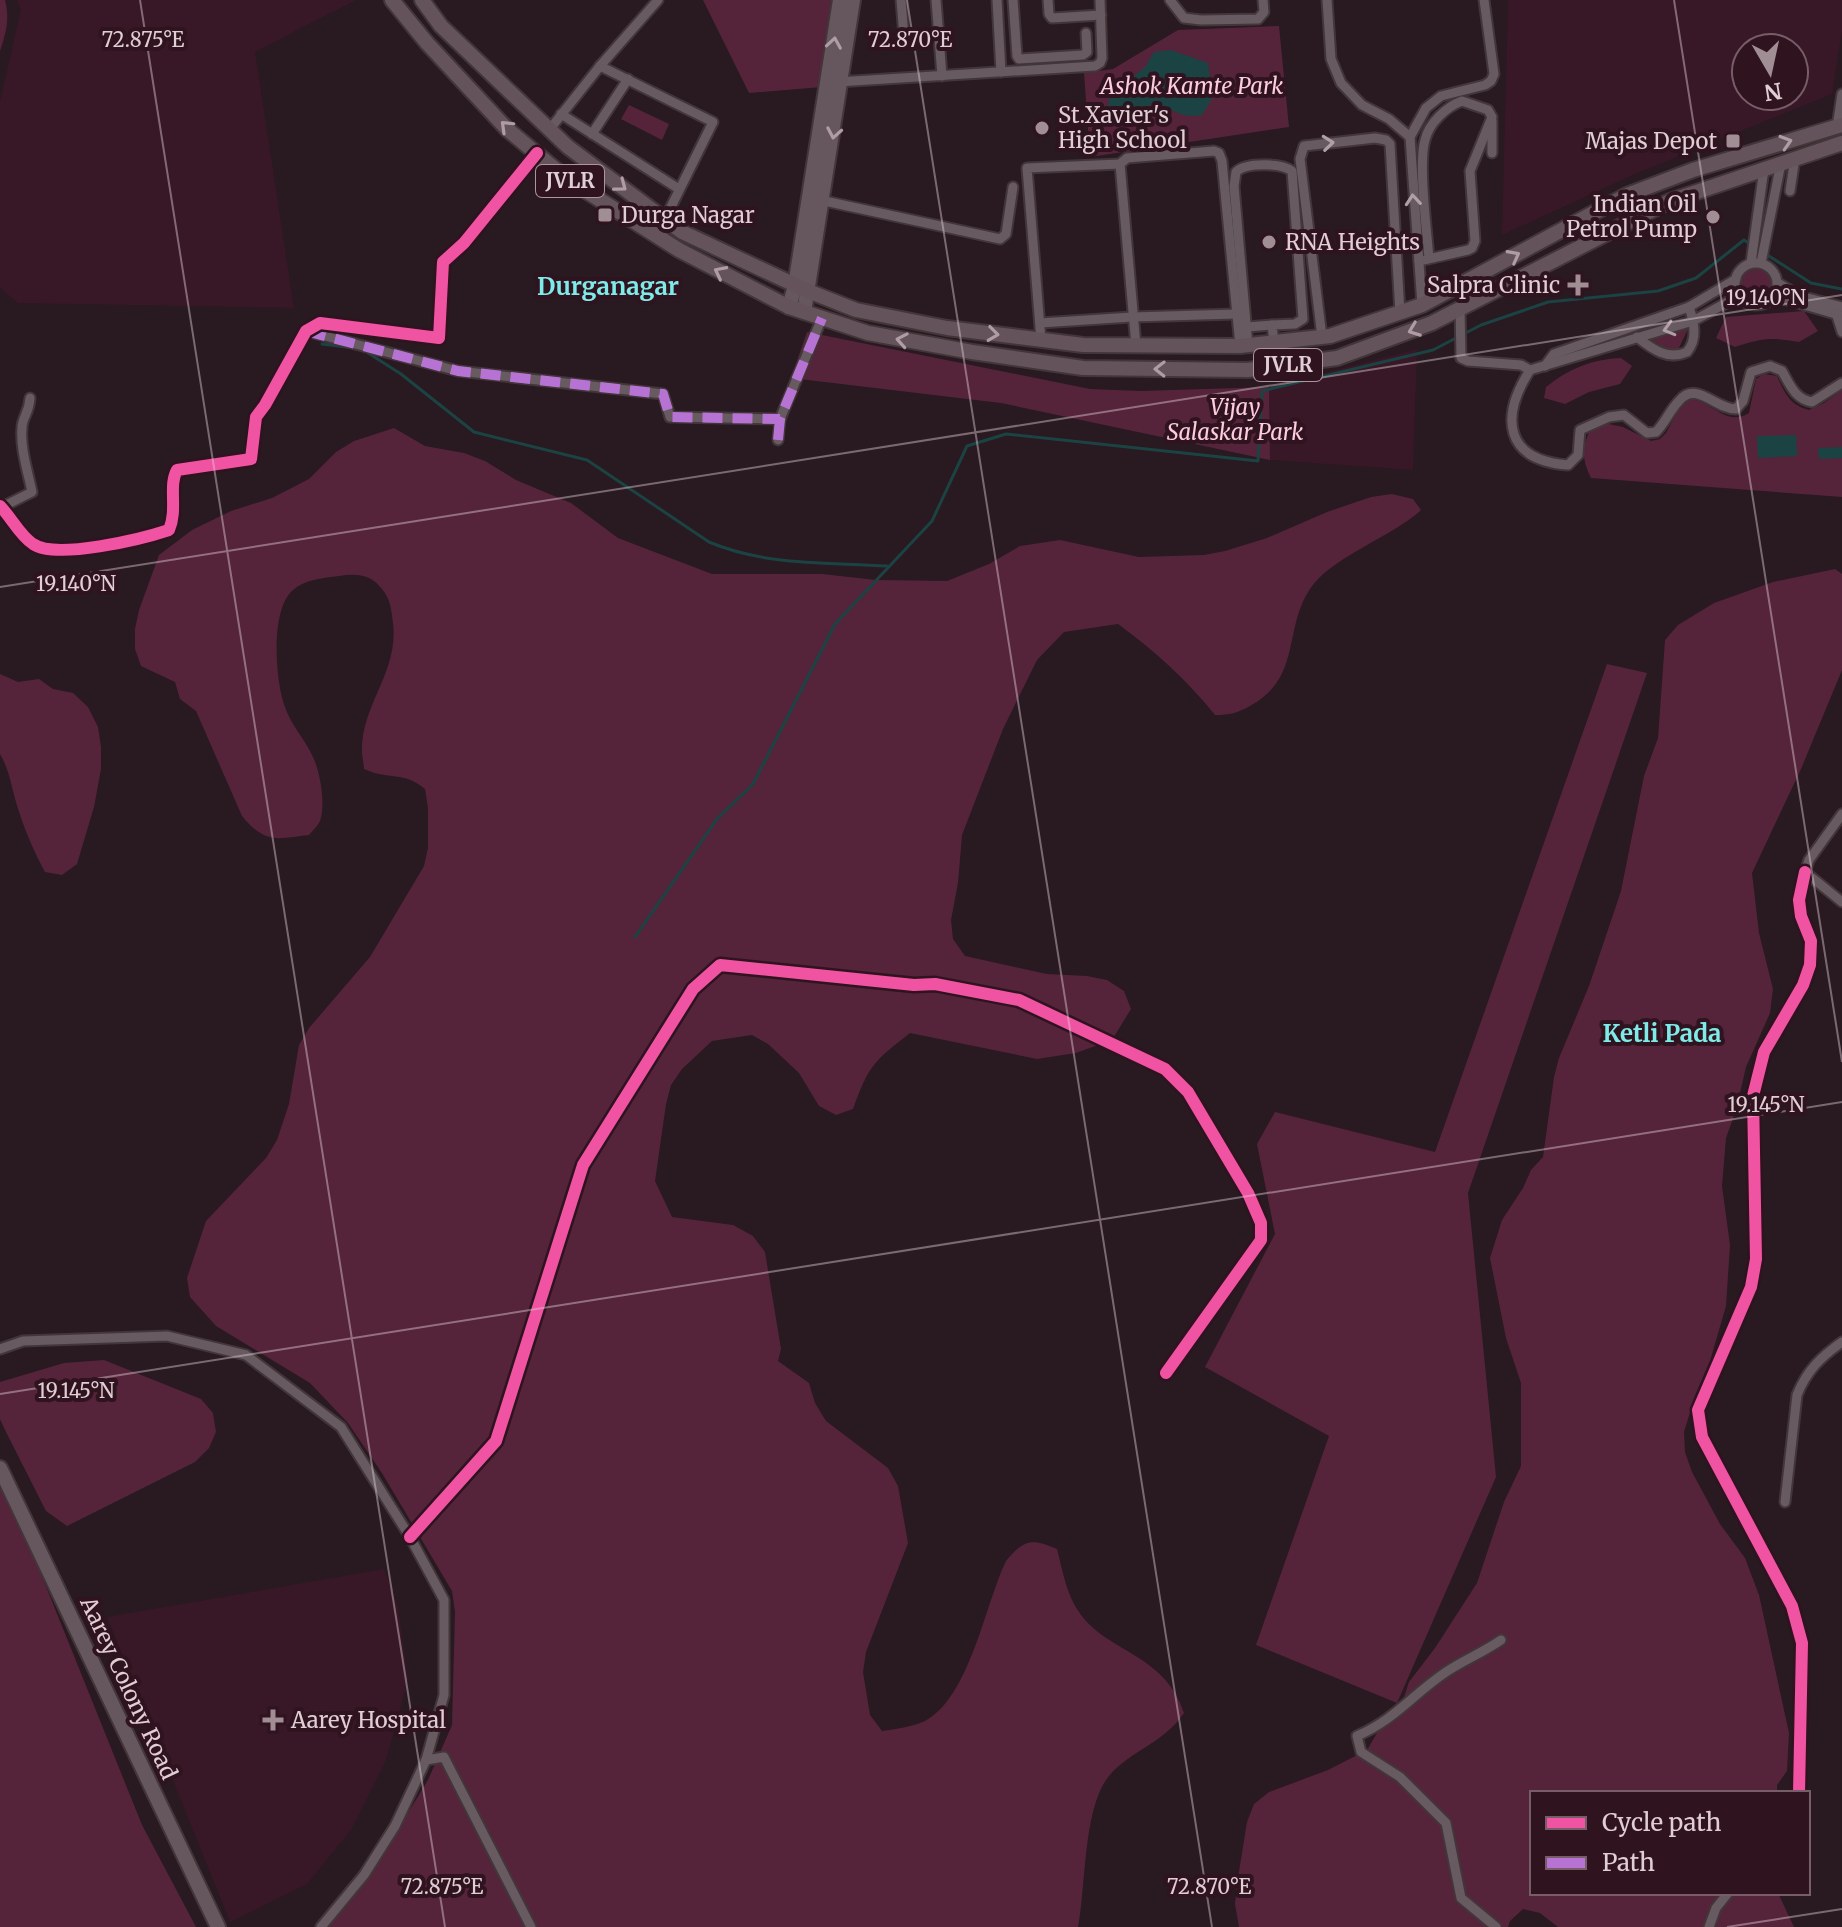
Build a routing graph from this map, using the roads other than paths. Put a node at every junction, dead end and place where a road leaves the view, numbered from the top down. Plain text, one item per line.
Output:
1 (392, 0) edge
2 (422, 0) edge
3 (658, 0) edge
4 (840, 0) edge
5 (853, 0) edge
6 (901, 0) edge
7 (936, 0) edge
8 (997, 0) edge
9 (1013, 0) edge
10 (1048, 0) edge
11 (1100, 0) edge
12 (1170, 0) edge
13 (1263, 0) edge
14 (1327, 0) edge
15 (1484, 0) edge
16 (1101, 15) junction
17 (1086, 33) dead end
18 (904, 37) dead end
19 (600, 66) junction
20 (1001, 72) junction
21 (942, 76) junction
22 (628, 79) junction
23 (835, 82) junction
24 (1842, 94) edge
25 (561, 114) junction
26 (1492, 117) junction
27 (1839, 126) edge
28 (550, 129) junction
29 (592, 134) junction
30 (1410, 137) junction
31 (1842, 143) edge
32 (537, 153) junction
33 (1492, 153) dead end
34 (1788, 160) junction
35 (1120, 164) junction
36 (1764, 169) junction
37 (1013, 187) dead end
38 (679, 189) junction
39 (1790, 191) dead end
40 (815, 199) junction
41 (665, 219) junction
42 (1756, 257) junction
43 (1424, 260) junction
44 (1736, 279) junction
45 (1778, 283) junction
46 (802, 288) junction
47 (1739, 296) junction
48 (1774, 296) junction
49 (1422, 305) junction
50 (789, 307) junction
51 (1689, 307) junction
52 (1460, 308) junction
53 (1839, 311) edge
54 (804, 312) junction
55 (1400, 313) junction
56 (1236, 314) junction
57 (1132, 317) junction
58 (822, 318) junction
59 (1693, 321) junction
60 (1040, 323) junction
61 (1272, 325) junction
62 (1632, 325) junction
63 (1247, 327) junction
64 (306, 331) junction
65 (1842, 332) edge
66 (1322, 337) junction
67 (1637, 338) junction
68 (1041, 340) junction
69 (1274, 343) junction
70 (1136, 346) junction
71 (1244, 346) junction
72 (1545, 366) junction
73 (1530, 370) junction
74 (1842, 383) edge
75 (30, 398) dead end
76 (1512, 409) junction
77 (780, 419) junction
78 (1519, 422) dead end
79 (778, 440) dead end
80 (1, 506) edge
81 (1842, 814) edge
82 (1838, 826) edge
83 (1805, 872) junction
84 (1842, 902) edge
85 (1842, 1342) edge
86 (0, 1349) edge
87 (1166, 1373) dead end
88 (0, 1468) edge
89 (1785, 1502) dead end
90 (410, 1537) junction
91 (1501, 1640) dead end
92 (426, 1760) junction
93 (1799, 1791) edge
94 (1726, 1895) edge
95 (218, 1927) edge
96 (321, 1927) edge
97 (531, 1927) edge
98 (1496, 1927) edge
99 (1709, 1927) edge

32 -> 1 main road, JVLR
2 - 28 main road, JVLR
3 - 19 street
23 -> 4 main road
5 - 23 main road
6 - 18 street
7 - 21 street
8 - 20 street
9 - 17 street
10 - 16 street
11 - 16 street
12 - 13 street
14 - 30 street
15 - 30 street
16 - 20 street
19 - 22 street
19 - 25 street
20 - 21 street
21 - 23 street
22 - 29 street
22 - 38 street
23 - 40 main road
24 - 27 street
25 - 28 street
25 - 29 street
26 - 33 street
26 - 43 street
26 - 43 street
49 -> 27 main road, JVLR
28 -> 41 main road, JVLR
29 - 38 street
43 -> 30 street
31 - 34 main road, JVLR
50 -> 32 main road, JVLR
32 - 64 street
34 - 36 main road, JVLR
34 - 39 street
34 - 42 street
35 - 56 street
35 - 57 street
35 - 60 street
36 - 42 street
36 - 52 main road, JVLR
37 - 40 street
38 - 41 street
40 - 46 main road
41 - 46 main road, JVLR
42 - 44 street
42 - 45 street
43 - 49 street
44 - 47 street
44 - 51 street
45 - 48 street
45 - 53 street
46 - 50 main road
46 - 54 main road
46 -> 68 main road, JVLR
47 - 48 street
47 - 59 street
48 - 53 street
49 - 55 main road, JVLR
50 - 54 main road, JVLR
51 - 59 street
51 - 62 street
52 -> 58 main road, JVLR
52 - 73 street
53 - 65 street
54 - 58 main road, JVLR
55 - 66 main road, JVLR
66 -> 55 street
56 - 57 street
56 - 71 street
57 - 60 street
57 - 70 street
58 - 77 street
59 -> 67 street
59 - 67 street
60 - 68 street
61 - 63 street
61 - 63 street
61 - 69 street
62 - 67 street
62 - 72 street
63 - 71 street
64 - 77 street
64 - 80 street
66 - 69 main road, JVLR
67 - 72 street
68 - 70 main road, JVLR
69 - 71 main road, JVLR
70 - 71 main road, JVLR
72 - 73 street
73 - 76 street
74 - 76 street
75 - 80 street
76 - 78 street
77 - 79 street
81 - 82 street
82 - 83 street
83 - 84 street
83 - 93 street
85 - 89 street
86 - 90 street
87 - 90 street
88 - 95 main road, Aarey Colony Road
90 - 92 street
91 - 98 street
92 - 96 street
92 - 97 street
94 - 99 street

